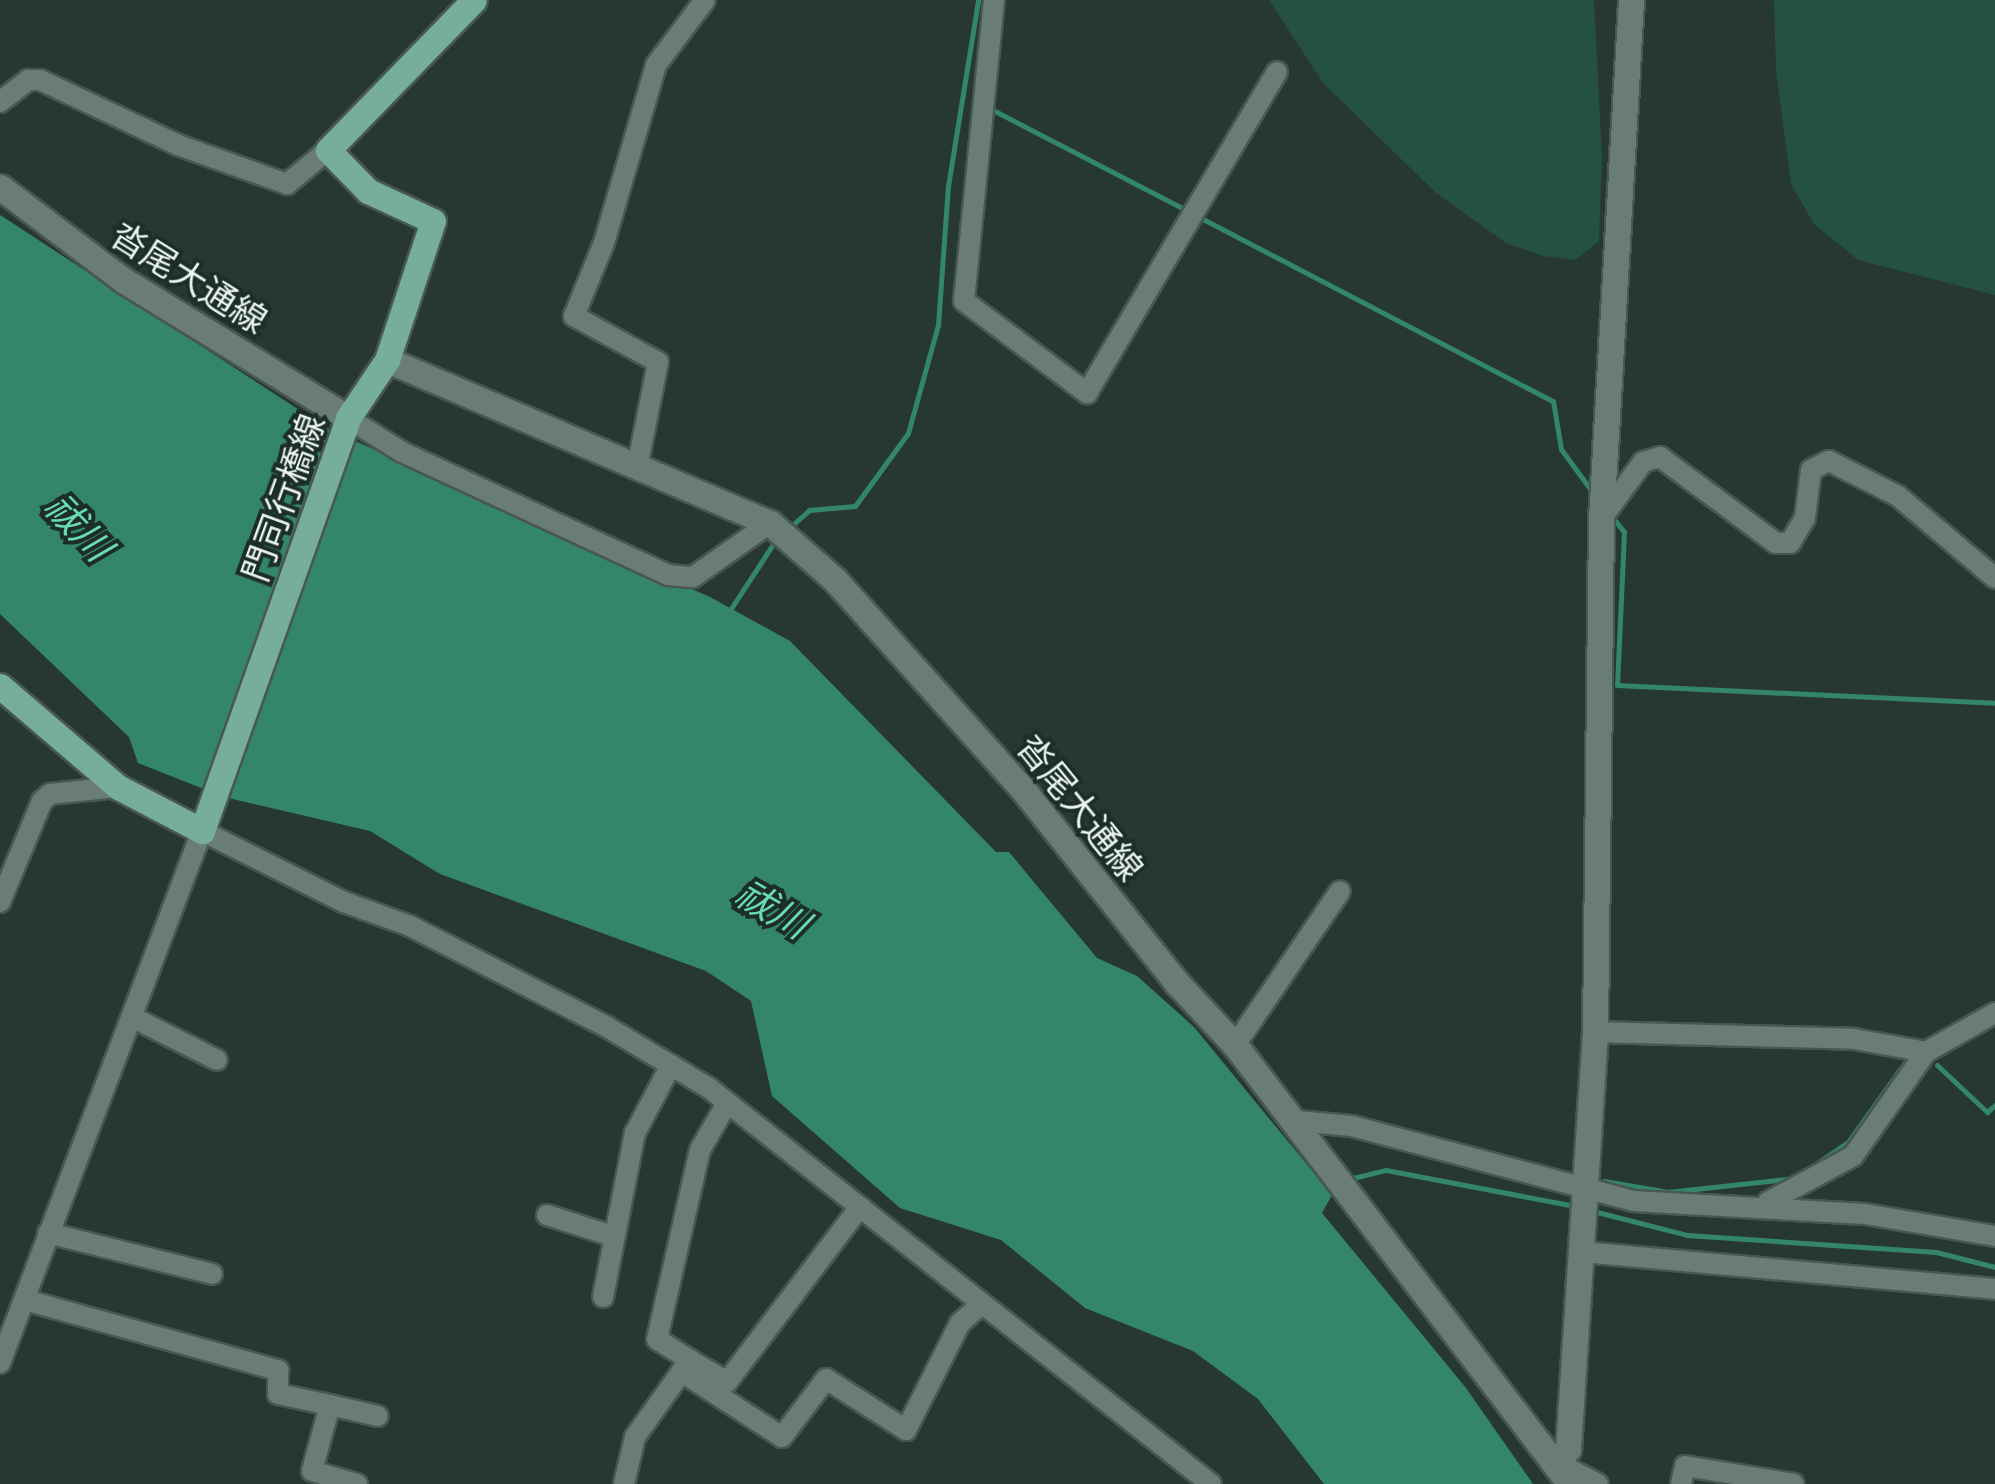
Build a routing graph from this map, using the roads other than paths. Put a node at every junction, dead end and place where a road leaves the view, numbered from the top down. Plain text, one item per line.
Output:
1 (474, 0) edge
2 (705, 0) edge
3 (994, 0) edge
4 (1631, 0) edge
5 (1278, 72) dead end
6 (0, 102) edge
7 (328, 150) junction
8 (0, 187) edge
9 (387, 360) junction
10 (346, 422) junction
11 (638, 464) junction
12 (1601, 519) junction
13 (770, 524) junction
14 (1995, 578) edge
15 (0, 686) edge
16 (118, 787) junction
17 (206, 822) junction
18 (1340, 890) dead end
19 (0, 902) edge
20 (1995, 1013) edge
21 (132, 1017) junction
22 (1596, 1032) junction
23 (1235, 1044) junction
24 (1926, 1052) junction
25 (217, 1060) dead end
26 (671, 1065) junction
27 (727, 1102) junction
28 (1297, 1121) junction
29 (1585, 1194) junction
30 (1761, 1205) junction
31 (860, 1206) junction
32 (547, 1215) dead end
33 (48, 1232) junction
34 (615, 1236) junction
35 (1995, 1236) edge
36 (1582, 1248) junction
37 (212, 1274) dead end
38 (1995, 1289) edge
39 (603, 1297) dead end
40 (25, 1300) junction
41 (982, 1304) junction
42 (0, 1363) edge
43 (686, 1366) junction
44 (330, 1405) junction
45 (378, 1416) dead end
46 (1563, 1473) edge
47 (357, 1484) edge
48 (624, 1484) edge
49 (1211, 1484) edge
50 (1598, 1484) edge
51 (1681, 1484) edge
52 (1794, 1484) edge

1 - 7 main road
2 - 11 street
3 - 5 street
4 - 12 main road
6 - 7 street
7 - 9 main road, 門司行橋線
8 - 10 main road, 沓尾大通線
9 - 10 main road, 門司行橋線
9 - 11 main road, 沓尾大通線
10 - 13 street
10 - 17 main road, 門司行橋線
11 - 13 main road, 沓尾大通線
12 - 14 street
12 - 22 main road
13 - 23 main road, 沓尾大通線
15 - 16 main road
16 - 17 main road
16 - 19 street
17 - 21 street
17 - 26 street
18 - 23 street
20 - 24 street
21 - 25 street
21 - 33 street
22 - 24 street
22 - 29 main road
23 - 28 main road, 沓尾大通線
24 - 30 street
26 - 27 street
26 - 34 street
27 - 31 street
27 - 43 street
28 - 29 street
28 - 46 main road, 沓尾大通線
29 - 30 street
29 - 36 main road
30 - 35 street
31 - 41 street
31 - 43 street
32 - 34 street
33 - 37 street
33 - 40 street
34 - 39 street
36 - 38 street
36 - 46 main road
40 - 42 street
40 - 44 street
41 - 43 street
41 - 49 street
43 - 48 street
44 - 45 street
44 - 47 street
46 - 50 street
51 - 52 street

